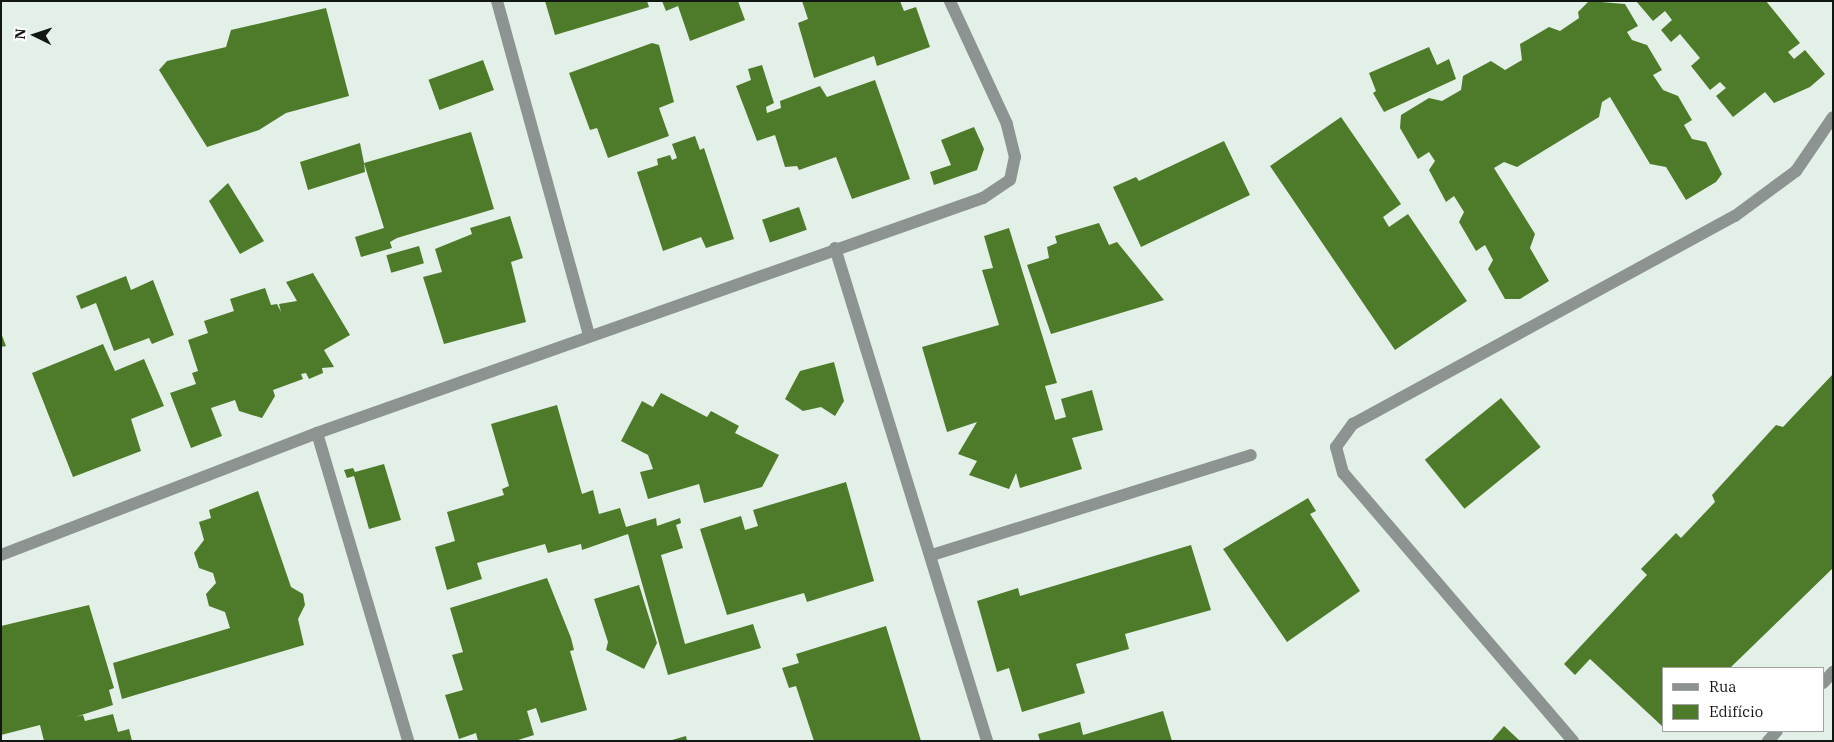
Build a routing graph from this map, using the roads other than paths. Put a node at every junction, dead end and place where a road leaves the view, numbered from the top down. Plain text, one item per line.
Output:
1 (497, 1) edge
2 (950, 1) edge
3 (1833, 117) edge
4 (834, 248) junction
5 (589, 336) junction
6 (316, 433) junction
7 (1251, 456) dead end
8 (1, 555) edge
9 (932, 555) junction
10 (1833, 672) edge
11 (1824, 682) edge
12 (408, 741) edge
13 (987, 741) edge
14 (1572, 741) edge

1 - 5 street
2 - 4 street
3 - 14 street
4 - 5 street
4 - 9 street
5 - 6 street
6 - 8 street
6 - 12 street
7 - 9 street
9 - 13 street
10 - 11 street

